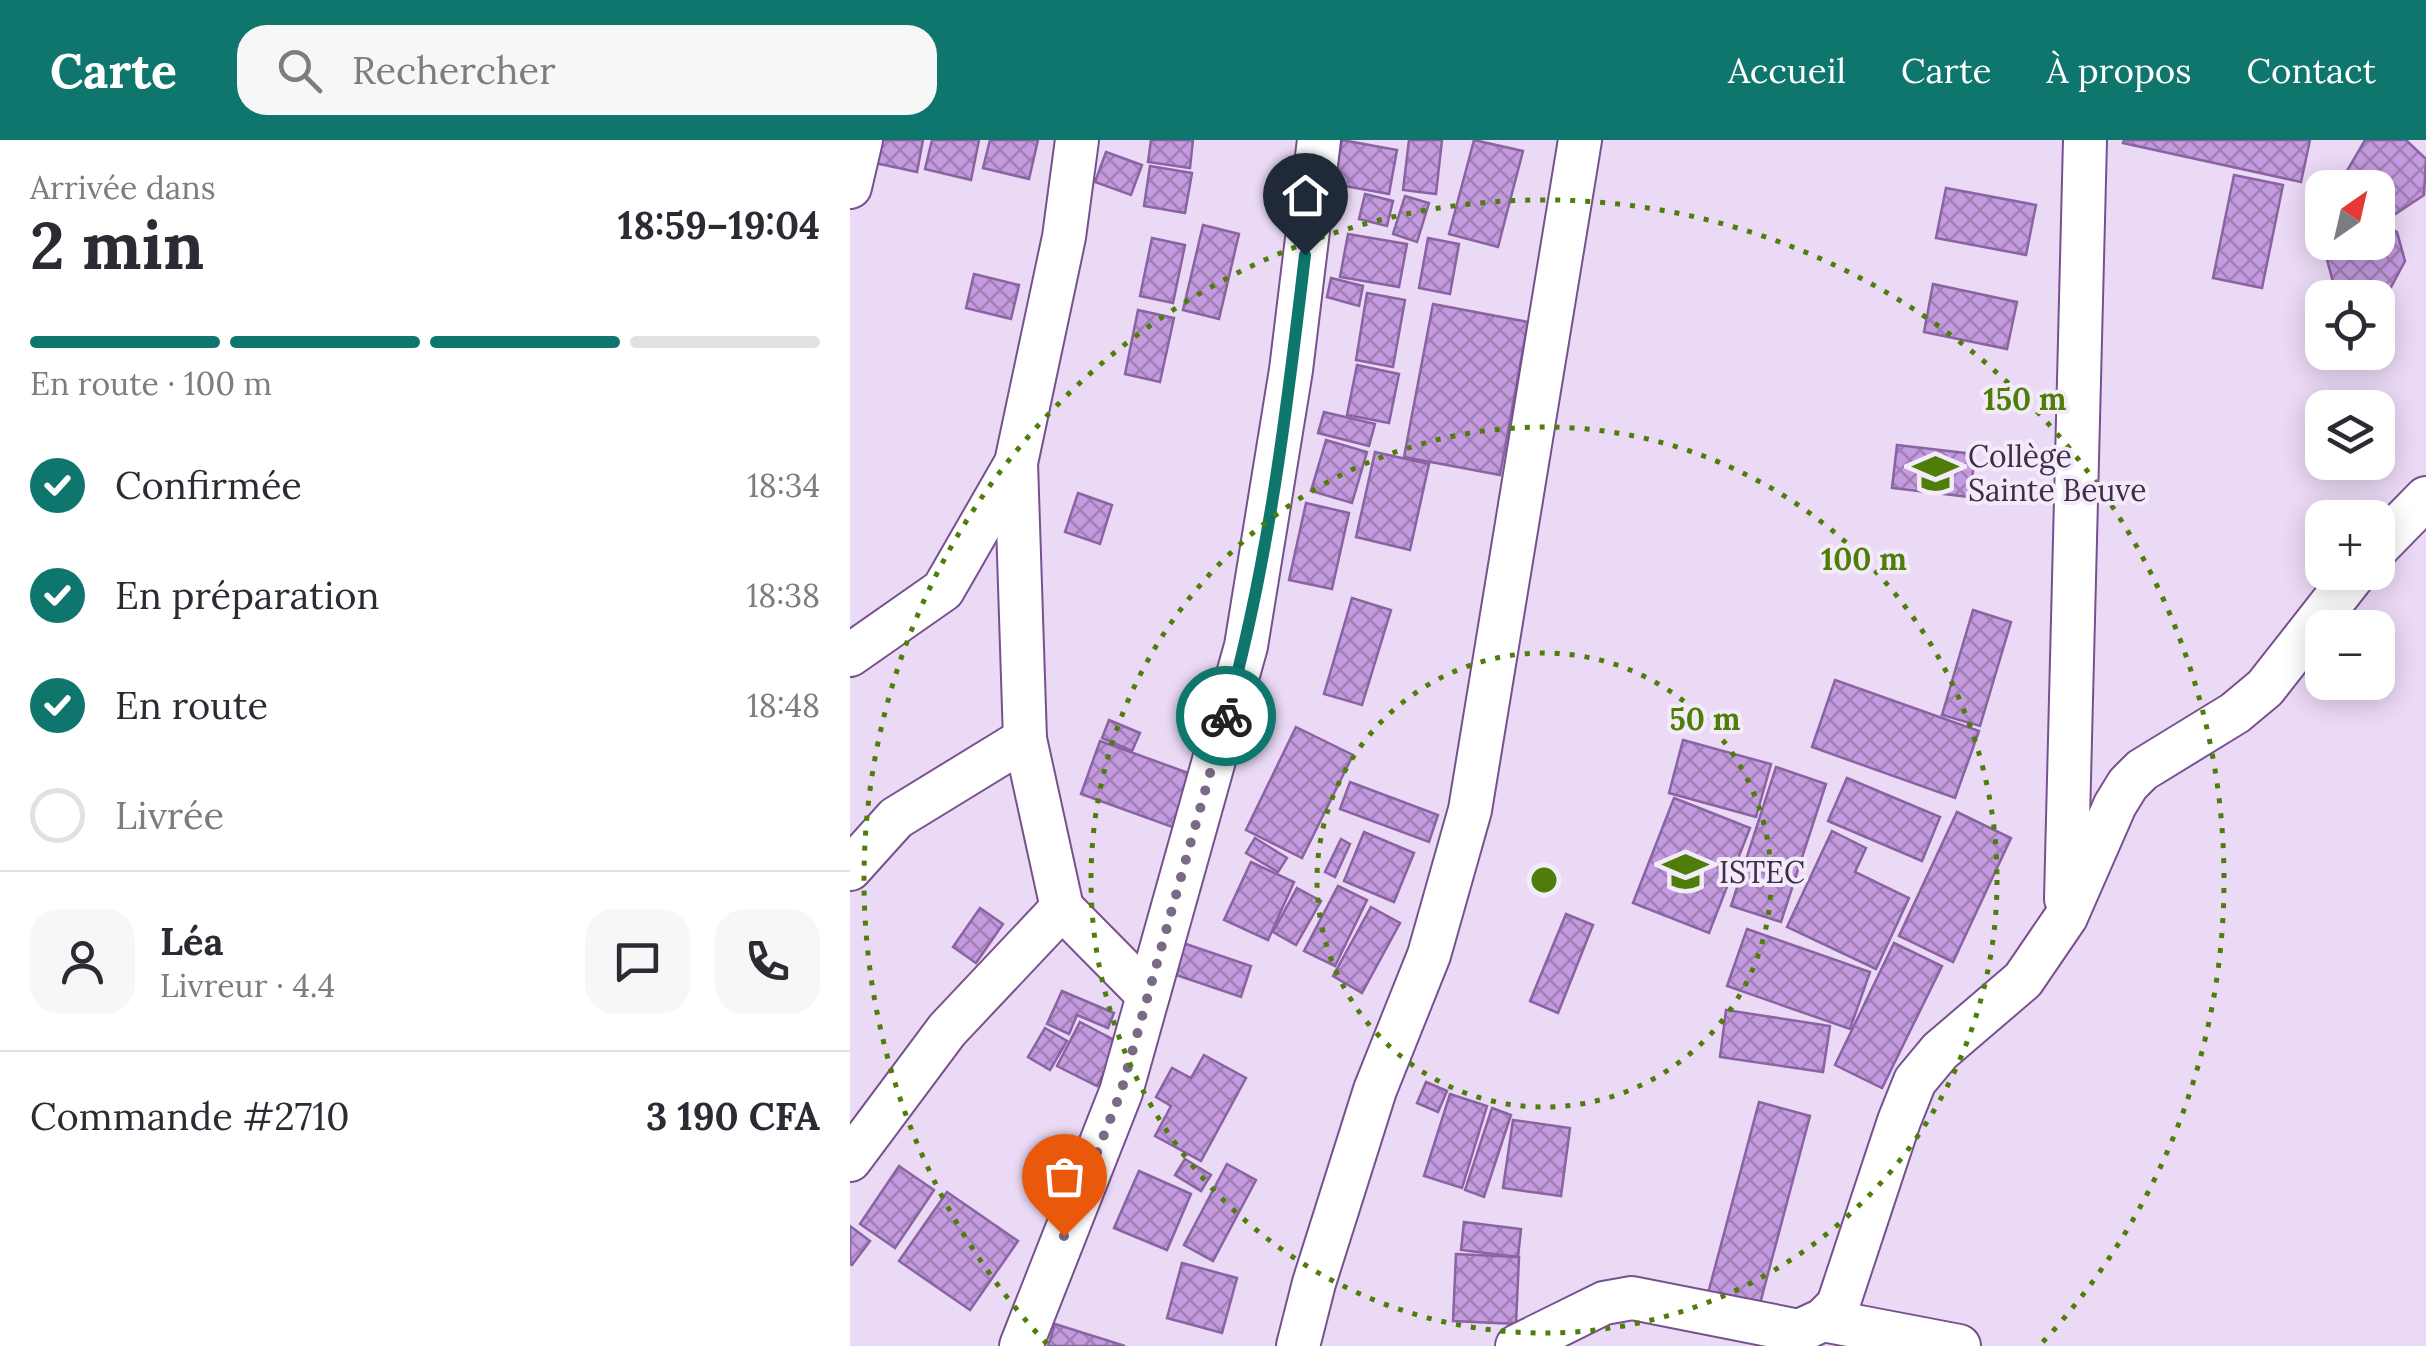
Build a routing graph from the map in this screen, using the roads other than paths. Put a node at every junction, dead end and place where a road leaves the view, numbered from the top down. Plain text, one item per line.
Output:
1 (862, 140) edge
2 (1077, 140) edge
3 (1319, 140) edge
4 (1580, 140) edge
5 (2086, 140) edge
6 (850, 187) edge
7 (1016, 463) junction
8 (2426, 498) edge
9 (2395, 530) edge
10 (2342, 590) edge
11 (850, 655) edge
12 (1025, 739) junction
13 (850, 869) edge
14 (1062, 908) junction
15 (2066, 918) junction
16 (1148, 995) junction
17 (850, 1160) edge
18 (1823, 1320) junction
19 (1572, 1333) edge
20 (1021, 1346) edge
21 (1298, 1346) edge
22 (1517, 1346) edge
23 (1960, 1346) edge

1 - 6 street
2 - 7 street
3 - 16 street
4 - 21 street
5 - 15 street
7 - 11 street
7 - 12 street
8 - 9 street
10 - 15 street
12 - 13 street
12 - 14 street
14 - 16 street
14 - 17 street
15 - 18 street
16 - 20 street
18 - 19 street
18 - 23 street
19 - 22 street

